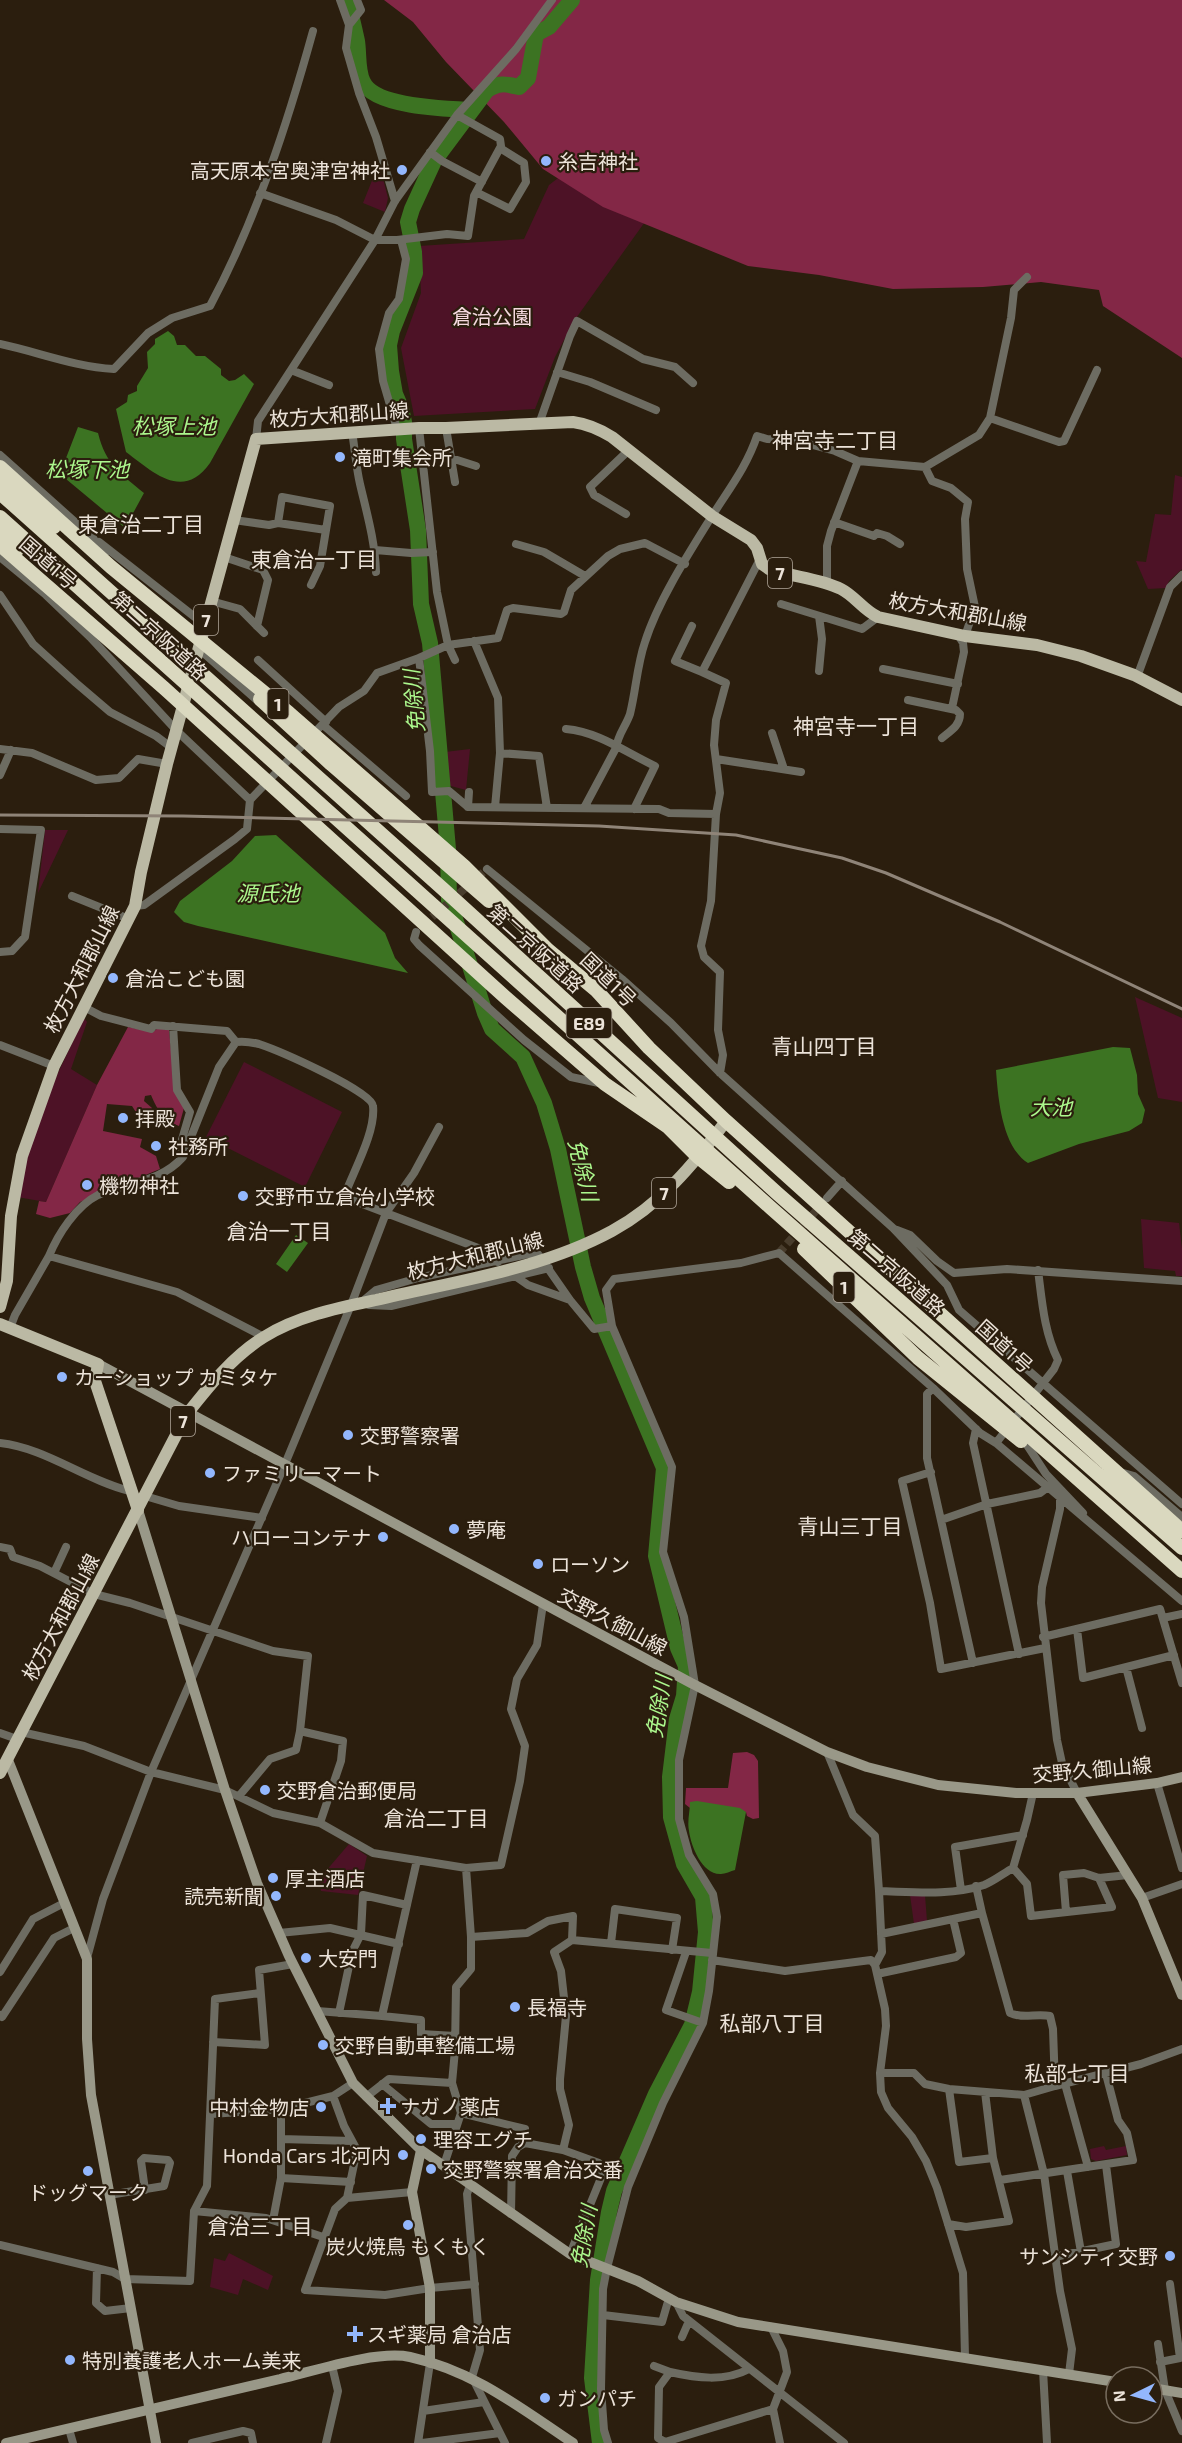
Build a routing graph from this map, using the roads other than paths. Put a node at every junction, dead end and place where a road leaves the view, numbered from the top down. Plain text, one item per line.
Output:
1 (340, 0) edge
2 (357, 0) edge
3 (552, 0) edge
4 (349, 25) junction
5 (313, 31) dead end
6 (460, 112) junction
7 (500, 148) junction
8 (431, 153) junction
9 (482, 182) junction
10 (476, 192) junction
11 (260, 193) junction
12 (395, 201) junction
13 (408, 239) junction
14 (375, 240) junction
15 (1027, 278) dead end
16 (0, 344) edge
17 (291, 370) junction
18 (1097, 370) dead end
19 (557, 372) junction
20 (693, 383) dead end
21 (329, 385) dead end
22 (656, 410) dead end
23 (990, 418) junction
24 (539, 424) junction
25 (406, 428) junction
26 (446, 428) junction
27 (352, 432) junction
28 (256, 439) junction
29 (628, 450) junction
30 (0, 455) edge
31 (451, 458) junction
32 (858, 461) junction
33 (476, 466) dead end
34 (0, 467) edge
35 (925, 467) junction
36 (0, 481) edge
37 (455, 482) dead end
38 (0, 493) edge
39 (626, 514) dead end
40 (712, 516) junction
41 (0, 517) edge
42 (234, 520) junction
43 (834, 522) junction
44 (278, 523) junction
45 (326, 530) junction
46 (0, 533) edge
47 (93, 538) junction
48 (516, 544) dead end
49 (900, 544) dead end
50 (0, 545) edge
51 (375, 550) junction
52 (429, 552) junction
53 (0, 557) edge
54 (224, 557) junction
55 (760, 559) junction
56 (685, 564) junction
57 (111, 567) junction
58 (376, 572) dead end
59 (1182, 575) edge
60 (585, 576) junction
61 (827, 584) junction
62 (311, 585) dead end
63 (0, 595) edge
64 (212, 602) junction
65 (781, 604) dead end
66 (819, 616) junction
67 (878, 617) junction
68 (205, 625) junction
69 (257, 626) junction
70 (692, 626) dead end
71 (264, 633) dead end
72 (961, 635) junction
73 (90, 637) junction
74 (474, 641) junction
75 (448, 645) junction
76 (199, 649) junction
77 (418, 657) junction
78 (258, 660) dead end
79 (455, 660) dead end
80 (883, 669) dead end
81 (819, 671) dead end
82 (702, 672) junction
83 (1137, 677) junction
84 (958, 684) junction
85 (164, 688) junction
86 (908, 700) dead end
87 (1182, 700) edge
88 (952, 708) junction
89 (324, 724) junction
90 (566, 729) dead end
91 (177, 731) junction
92 (772, 733) dead end
93 (942, 738) dead end
94 (306, 744) junction
95 (172, 748) junction
96 (616, 748) junction
97 (0, 749) edge
98 (11, 750) junction
99 (500, 753) junction
100 (716, 759) junction
101 (167, 764) junction
102 (784, 769) junction
103 (801, 772) dead end
104 (0, 775) edge
105 (469, 792) dead end
106 (406, 796) dead end
107 (250, 800) junction
108 (468, 807) junction
109 (495, 807) junction
110 (547, 808) junction
111 (584, 808) junction
112 (634, 809) junction
113 (716, 814) junction
114 (0, 830) edge
115 (486, 869) dead end
116 (72, 896) dead end
117 (135, 906) junction
118 (129, 919) junction
119 (416, 932) dead end
120 (548, 950) junction
121 (0, 952) edge
122 (505, 998) junction
123 (84, 1007) junction
124 (172, 1026) junction
125 (236, 1042) junction
126 (0, 1045) edge
127 (54, 1066) junction
128 (720, 1072) junction
129 (605, 1084) junction
130 (726, 1121) junction
131 (439, 1127) dead end
132 (183, 1157) junction
133 (698, 1157) junction
134 (842, 1181) junction
135 (827, 1198) tunnel mouth
136 (386, 1213) junction
137 (893, 1228) junction
138 (50, 1256) junction
139 (498, 1262) junction
140 (549, 1268) junction
141 (1038, 1270) junction
142 (514, 1276) junction
143 (1182, 1281) edge
144 (570, 1300) junction
145 (356, 1304) junction
146 (0, 1308) edge
147 (5, 1326) edge
148 (612, 1326) junction
149 (264, 1337) junction
150 (98, 1364) junction
151 (1042, 1384) junction
152 (933, 1388) junction
153 (1031, 1396) junction
154 (187, 1414) junction
155 (1006, 1428) junction
156 (976, 1429) junction
157 (0, 1443) edge
158 (996, 1443) junction
159 (1027, 1445) junction
160 (285, 1464) junction
161 (1113, 1469) junction
162 (931, 1472) junction
163 (1048, 1487) junction
164 (130, 1491) junction
165 (144, 1496) junction
166 (1060, 1498) junction
167 (987, 1504) junction
168 (1182, 1504) edge
169 (138, 1510) junction
170 (1182, 1517) edge
171 (262, 1518) junction
172 (941, 1520) junction
173 (1095, 1528) junction
174 (1182, 1531) edge
175 (0, 1547) edge
176 (66, 1547) dead end
177 (1182, 1548) edge
178 (1182, 1571) edge
179 (54, 1573) junction
180 (1182, 1579) edge
181 (94, 1594) junction
182 (1182, 1601) edge
183 (543, 1604) junction
184 (1182, 1614) edge
185 (171, 1616) junction
186 (1163, 1618) junction
187 (1077, 1629) junction
188 (213, 1632) junction
189 (1043, 1637) junction
190 (1045, 1648) junction
191 (1019, 1654) junction
192 (1174, 1655) junction
193 (973, 1663) junction
194 (1126, 1667) junction
195 (192, 1680) junction
196 (1182, 1683) edge
197 (693, 1684) junction
198 (1142, 1728) dead end
199 (300, 1731) junction
200 (1, 1733) edge
201 (20, 1736) junction
202 (827, 1752) junction
203 (8, 1760) junction
204 (151, 1772) junction
205 (0, 1773) edge
206 (1182, 1777) edge
207 (1157, 1783) junction
208 (225, 1790) junction
209 (1033, 1793) junction
210 (1077, 1793) junction
211 (239, 1796) junction
212 (320, 1823) junction
213 (1023, 1835) junction
214 (417, 1860) junction
215 (466, 1868) junction
216 (1013, 1868) junction
217 (1182, 1868) edge
218 (1128, 1875) junction
219 (1099, 1878) junction
220 (1182, 1884) edge
221 (976, 1886) junction
222 (961, 1890) junction
223 (879, 1892) junction
224 (1142, 1898) junction
225 (64, 1903) junction
226 (407, 1905) junction
227 (982, 1912) junction
228 (1066, 1912) junction
229 (953, 1919) junction
230 (74, 1928) junction
231 (279, 1933) junction
232 (361, 1934) junction
233 (881, 1934) junction
234 (471, 1937) junction
235 (572, 1940) junction
236 (611, 1943) junction
237 (399, 1944) junction
238 (672, 1950) junction
239 (686, 1952) junction
240 (712, 1955) junction
241 (87, 1959) junction
242 (293, 1964) junction
243 (875, 1965) junction
244 (0, 1972) edge
245 (877, 1974) junction
246 (260, 1993) junction
247 (1182, 1995) edge
248 (317, 2011) junction
249 (339, 2013) junction
250 (0, 2015) edge
251 (382, 2016) junction
252 (697, 2021) junction
253 (455, 2036) junction
254 (213, 2042) junction
255 (1182, 2049) edge
256 (880, 2073) junction
257 (1106, 2074) junction
258 (353, 2083) junction
259 (452, 2083) junction
260 (382, 2084) junction
261 (1065, 2084) junction
262 (1055, 2086) junction
263 (949, 2089) junction
264 (985, 2092) junction
265 (1024, 2095) junction
266 (333, 2096) junction
267 (366, 2097) junction
268 (281, 2109) junction
269 (461, 2113) junction
270 (212, 2114) junction
271 (456, 2124) junction
272 (281, 2139) junction
273 (352, 2141) junction
274 (522, 2144) junction
275 (421, 2150) junction
276 (563, 2150) junction
277 (993, 2158) junction
278 (444, 2165) junction
279 (1106, 2165) junction
280 (1088, 2168) junction
281 (1068, 2171) junction
282 (1044, 2174) junction
283 (281, 2178) junction
284 (1000, 2180) junction
285 (351, 2182) junction
286 (470, 2185) junction
287 (145, 2190) junction
288 (412, 2192) junction
289 (109, 2195) junction
290 (347, 2198) junction
291 (194, 2211) junction
292 (511, 2214) junction
293 (273, 2220) junction
294 (948, 2224) junction
295 (326, 2238) junction
296 (0, 2245) edge
297 (1081, 2252) junction
298 (570, 2254) junction
299 (1059, 2256) dead end
300 (97, 2268) junction
301 (607, 2268) junction
302 (125, 2279) junction
303 (475, 2284) junction
304 (1170, 2284) dead end
305 (429, 2288) junction
306 (672, 2300) junction
307 (131, 2308) junction
308 (603, 2315) junction
309 (689, 2321) junction
310 (771, 2327) junction
311 (682, 2337) dead end
312 (1158, 2344) dead end
313 (965, 2357) junction
314 (1160, 2362) junction
315 (430, 2363) junction
316 (332, 2366) junction
317 (654, 2366) dead end
318 (749, 2369) junction
319 (1043, 2370) junction
320 (670, 2372) junction
321 (1069, 2374) junction
322 (472, 2377) junction
323 (1104, 2380) edge
324 (1165, 2390) junction
325 (780, 2391) junction
326 (1182, 2393) edge
327 (484, 2402) junction
328 (150, 2407) junction
329 (773, 2409) junction
330 (423, 2411) junction
331 (69, 2428) junction
332 (1182, 2431) edge
333 (500, 2433) junction
334 (6, 2443) edge
335 (73, 2443) edge
336 (156, 2443) edge
337 (195, 2443) edge
338 (253, 2443) edge
339 (326, 2443) edge
340 (420, 2443) edge
341 (505, 2443) edge
342 (573, 2443) edge
343 (608, 2443) edge
344 (780, 2443) edge
345 (844, 2443) edge
346 (1047, 2443) edge

1 - 4 street
2 - 4 street
3 - 6 street
4 - 12 street
5 - 11 street
6 - 7 street
6 - 8 street
7 - 9 street
7 - 10 street
8 - 9 street
8 - 12 street
9 - 10 street
10 - 13 street
11 - 14 street
11 - 16 street
12 - 14 street
13 - 14 street
13 - 25 street
14 - 17 street
15 - 23 street
17 - 21 street
17 - 28 street
18 - 23 street
19 - 20 street
19 - 22 street
19 - 24 street
23 - 35 street
24 - 26 main road, 枚方大和郡山線 / 7
24 - 29 main road, 枚方大和郡山線 / 7
25 - 26 main road, 枚方大和郡山線 / 7
25 - 27 main road, 枚方大和郡山線 / 7
25 - 52 street
26 - 31 street
27 - 28 main road, 枚方大和郡山線 / 7
27 - 51 street
28 - 42 main road, 枚方大和郡山線 / 7
29 - 39 street
29 - 40 main road, 枚方大和郡山線 / 7
30 - 47 street
31 - 33 street
31 - 37 street
32 - 35 street
32 - 40 street
32 - 43 street
34 - 57 highway, 国道1号 / 1
35 - 72 street
36 - 120 highway
38 - 177 highway, 第二京阪道路 / E89
40 - 55 main road, 枚方大和郡山線 / 7
40 - 56 street
41 - 178 highway, 第二京阪道路 / E89
42 - 44 street
42 - 54 main road, 枚方大和郡山線 / 7
43 - 49 street
43 - 61 street
44 - 45 street
44 - 45 street
45 - 62 street
46 - 122 highway
47 - 57 street
47 - 68 street
48 - 60 street
50 - 85 highway, 国道1号 / 1
51 - 52 street
51 - 58 street
52 - 75 street
53 - 73 street
54 - 64 main road, 枚方大和郡山線 / 7
54 - 69 street
55 - 61 main road, 枚方大和郡山線 / 7
55 - 82 street
56 - 60 street
56 - 96 street
57 - 120 highway, 国道1号 / 1
59 - 83 street
60 - 74 street
61 - 67 main road, 枚方大和郡山線 / 7
63 - 95 street
64 - 68 main road, 枚方大和郡山線 / 7
64 - 69 street
65 - 66 street
66 - 67 street
66 - 81 street
67 - 72 main road, 枚方大和郡山線 / 7
68 - 76 main road, 枚方大和郡山線 / 7
69 - 71 street
70 - 82 street
72 - 83 main road, 枚方大和郡山線 / 7
72 - 84 street
73 - 85 street
73 - 91 street
74 - 75 street
74 - 99 street
75 - 77 street
75 - 79 street
76 - 91 main road, 枚方大和郡山線 / 7
76 - 94 street
77 - 89 street
77 - 108 street
78 - 89 street
80 - 84 street
82 - 100 street
83 - 87 main road, 枚方大和郡山線 / 7
84 - 88 street
85 - 122 highway, 国道1号 / 1
86 - 88 street
88 - 93 street
89 - 94 street
89 - 106 street
90 - 96 street
91 - 95 main road, 枚方大和郡山線 / 7
91 - 107 street
92 - 102 street
94 - 107 street
95 - 101 main road, 枚方大和郡山線 / 7
96 - 111 street
96 - 112 street
97 - 98 street
98 - 101 street
98 - 104 street
99 - 109 street
99 - 110 street
100 - 102 street
100 - 113 street
101 - 117 main road, 枚方大和郡山線 / 7
102 - 103 street
105 - 108 street
107 - 117 street
108 - 109 street
109 - 110 street
110 - 111 street
111 - 112 street
112 - 113 street
113 - 128 street
114 - 121 street
115 - 128 street
116 - 118 street
117 - 118 main road, 枚方大和郡山線 / 7
118 - 123 main road, 枚方大和郡山線 / 7
119 - 129 street
120 - 130 highway, 国道1号 / 1
122 - 129 highway, 国道1号 / 1
123 - 124 street
123 - 127 main road, 枚方大和郡山線 / 7
124 - 125 street
124 - 132 street
125 - 132 street
125 - 136 street
126 - 127 street
127 - 146 main road, 枚方大和郡山線 / 7
128 - 134 street
129 - 133 highway, 国道1号 / 1
130 - 133 main road, 枚方大和郡山線 / 7
130 - 153 highway, 国道1号 / 1
131 - 136 street
132 - 138 street
133 - 145 main road, 枚方大和郡山線 / 7
133 - 155 highway, 国道1号 / 1
134 - 135 street
134 - 137 street
136 - 139 street
136 - 145 street
137 - 141 street
137 - 151 street
138 - 147 street
138 - 149 street
139 - 140 street
139 - 145 street
140 - 142 street
140 - 144 street
141 - 143 street
141 - 151 street
142 - 144 street
142 - 145 street
144 - 148 street
145 - 149 main road, 枚方大和郡山線 / 7
145 - 160 street
147 - 150 main road
148 - 152 street
148 - 197 street
149 - 154 main road, 枚方大和郡山線 / 7
150 - 154 street, 交野久御山線
150 - 164 main road
151 - 153 street
151 - 168 street
152 - 156 street
152 - 162 street
153 - 155 street
153 - 161 highway, 国道1号 / 1
154 - 160 street, 交野久御山線
154 - 165 main road, 枚方大和郡山線 / 7
155 - 158 street
155 - 159 highway, 国道1号 / 1
156 - 158 street
156 - 167 street
157 - 164 street
158 - 163 street
159 - 173 street
159 - 180 highway, 国道1号 / 1
160 - 171 street
160 - 183 street, 交野久御山線
161 - 170 street
161 - 174 highway, 国道1号 / 1
162 - 172 street
162 - 193 street
163 - 166 street
163 - 167 street
164 - 169 main road
165 - 169 main road, 枚方大和郡山線 / 7
165 - 171 street
166 - 173 street
166 - 189 street
167 - 172 street
167 - 191 street
169 - 181 main road, 枚方大和郡山線 / 7
169 - 185 street
171 - 188 street
172 - 193 street
173 - 182 street
175 - 179 street
176 - 179 street
179 - 181 street
181 - 185 street
181 - 201 main road, 枚方大和郡山線 / 7
183 - 197 street, 交野久御山線
183 - 215 street
184 - 186 street
185 - 188 street
185 - 195 street
186 - 187 street
186 - 192 street
187 - 189 street
187 - 194 street
188 - 195 street
188 - 199 street
189 - 190 street
190 - 191 street
190 - 210 street
191 - 193 street
192 - 194 street
192 - 196 street
194 - 198 street
195 - 204 street
195 - 208 street
197 - 202 street, 交野久御山線
197 - 240 street
199 - 211 street
199 - 212 street
200 - 201 street
201 - 203 main road, 枚方大和郡山線 / 7
201 - 204 street
202 - 209 street, 交野久御山線
202 - 223 street
203 - 205 main road, 枚方大和郡山線 / 7
203 - 225 street
204 - 208 street
204 - 241 street
206 - 207 street, 交野久御山線
207 - 210 street, 交野久御山線
207 - 217 street
208 - 211 street
208 - 231 street
209 - 210 street, 交野久御山線
209 - 213 street
210 - 218 street
211 - 212 street
212 - 214 street
213 - 216 street
213 - 222 street
214 - 215 street
214 - 226 street
215 - 234 street
216 - 221 street
216 - 228 street
218 - 219 street
218 - 224 street
219 - 228 street
219 - 228 street
220 - 224 street
221 - 222 street
221 - 227 street
222 - 223 street
223 - 233 street
224 - 247 street
225 - 230 street
225 - 244 street
226 - 232 street
226 - 237 street
227 - 229 street
227 - 262 street
229 - 233 street
229 - 245 street
230 - 241 street
230 - 250 street
231 - 232 street
231 - 242 street
232 - 237 street
232 - 249 street
233 - 243 street
234 - 235 street
234 - 253 street
235 - 236 street
235 - 276 street
236 - 238 street
236 - 238 street
237 - 251 street
238 - 239 street
239 - 240 street
239 - 252 street
240 - 243 street
240 - 252 street
241 - 289 street
242 - 246 street
242 - 248 street
243 - 245 street
245 - 256 street
246 - 254 street
246 - 254 street
248 - 249 street
248 - 258 street
249 - 251 street
251 - 253 street
252 - 301 street
253 - 259 street
254 - 270 street
255 - 257 street
256 - 263 street
256 - 294 street
257 - 261 street
257 - 279 street
258 - 266 street
258 - 267 street
259 - 260 street
259 - 269 street
260 - 267 street
260 - 271 street
261 - 262 street
261 - 280 street
262 - 265 street
263 - 264 street
263 - 277 street
264 - 265 street
264 - 277 street
265 - 282 street
266 - 268 street
266 - 273 street
267 - 275 street
268 - 270 street
268 - 272 street
269 - 271 street
269 - 274 street
270 - 291 street
271 - 278 street
272 - 273 street
272 - 283 street
273 - 285 street
274 - 276 street
274 - 292 street
275 - 278 street
275 - 288 street
276 - 298 street
277 - 284 street
278 - 286 street
279 - 280 street
279 - 297 street
280 - 281 street
281 - 282 street
281 - 297 street
282 - 284 street
282 - 321 street
283 - 285 street
283 - 293 street
284 - 294 street
285 - 290 street
286 - 292 street
286 - 303 street
287 - 287 street
287 - 289 street
288 - 290 street
288 - 305 street
289 - 302 street
290 - 295 street
291 - 293 street
291 - 302 street
292 - 298 street
293 - 295 street
294 - 313 street
295 - 305 street
296 - 300 street
297 - 299 street
298 - 301 street
300 - 302 street
300 - 307 street
301 - 306 street
301 - 308 street
302 - 307 street
303 - 305 street
303 - 322 street
304 - 314 street
305 - 315 street
306 - 308 street
306 - 309 street
306 - 310 street
307 - 328 street
308 - 343 street
309 - 311 street
309 - 318 street
310 - 313 street
310 - 325 street
312 - 314 street
313 - 319 street
314 - 324 street
315 - 316 street
315 - 322 street
315 - 330 street
316 - 328 street
316 - 339 street
317 - 320 street
318 - 320 street
318 - 325 street
319 - 321 street
319 - 346 street
320 - 329 street
321 - 323 street
322 - 327 street
322 - 342 street
324 - 326 street
324 - 332 street
325 - 329 street
325 - 345 street
327 - 330 street
327 - 333 street
328 - 331 street
328 - 336 street
329 - 344 street
330 - 340 street
331 - 334 street
331 - 335 street
333 - 340 street
333 - 341 street
337 - 338 street

